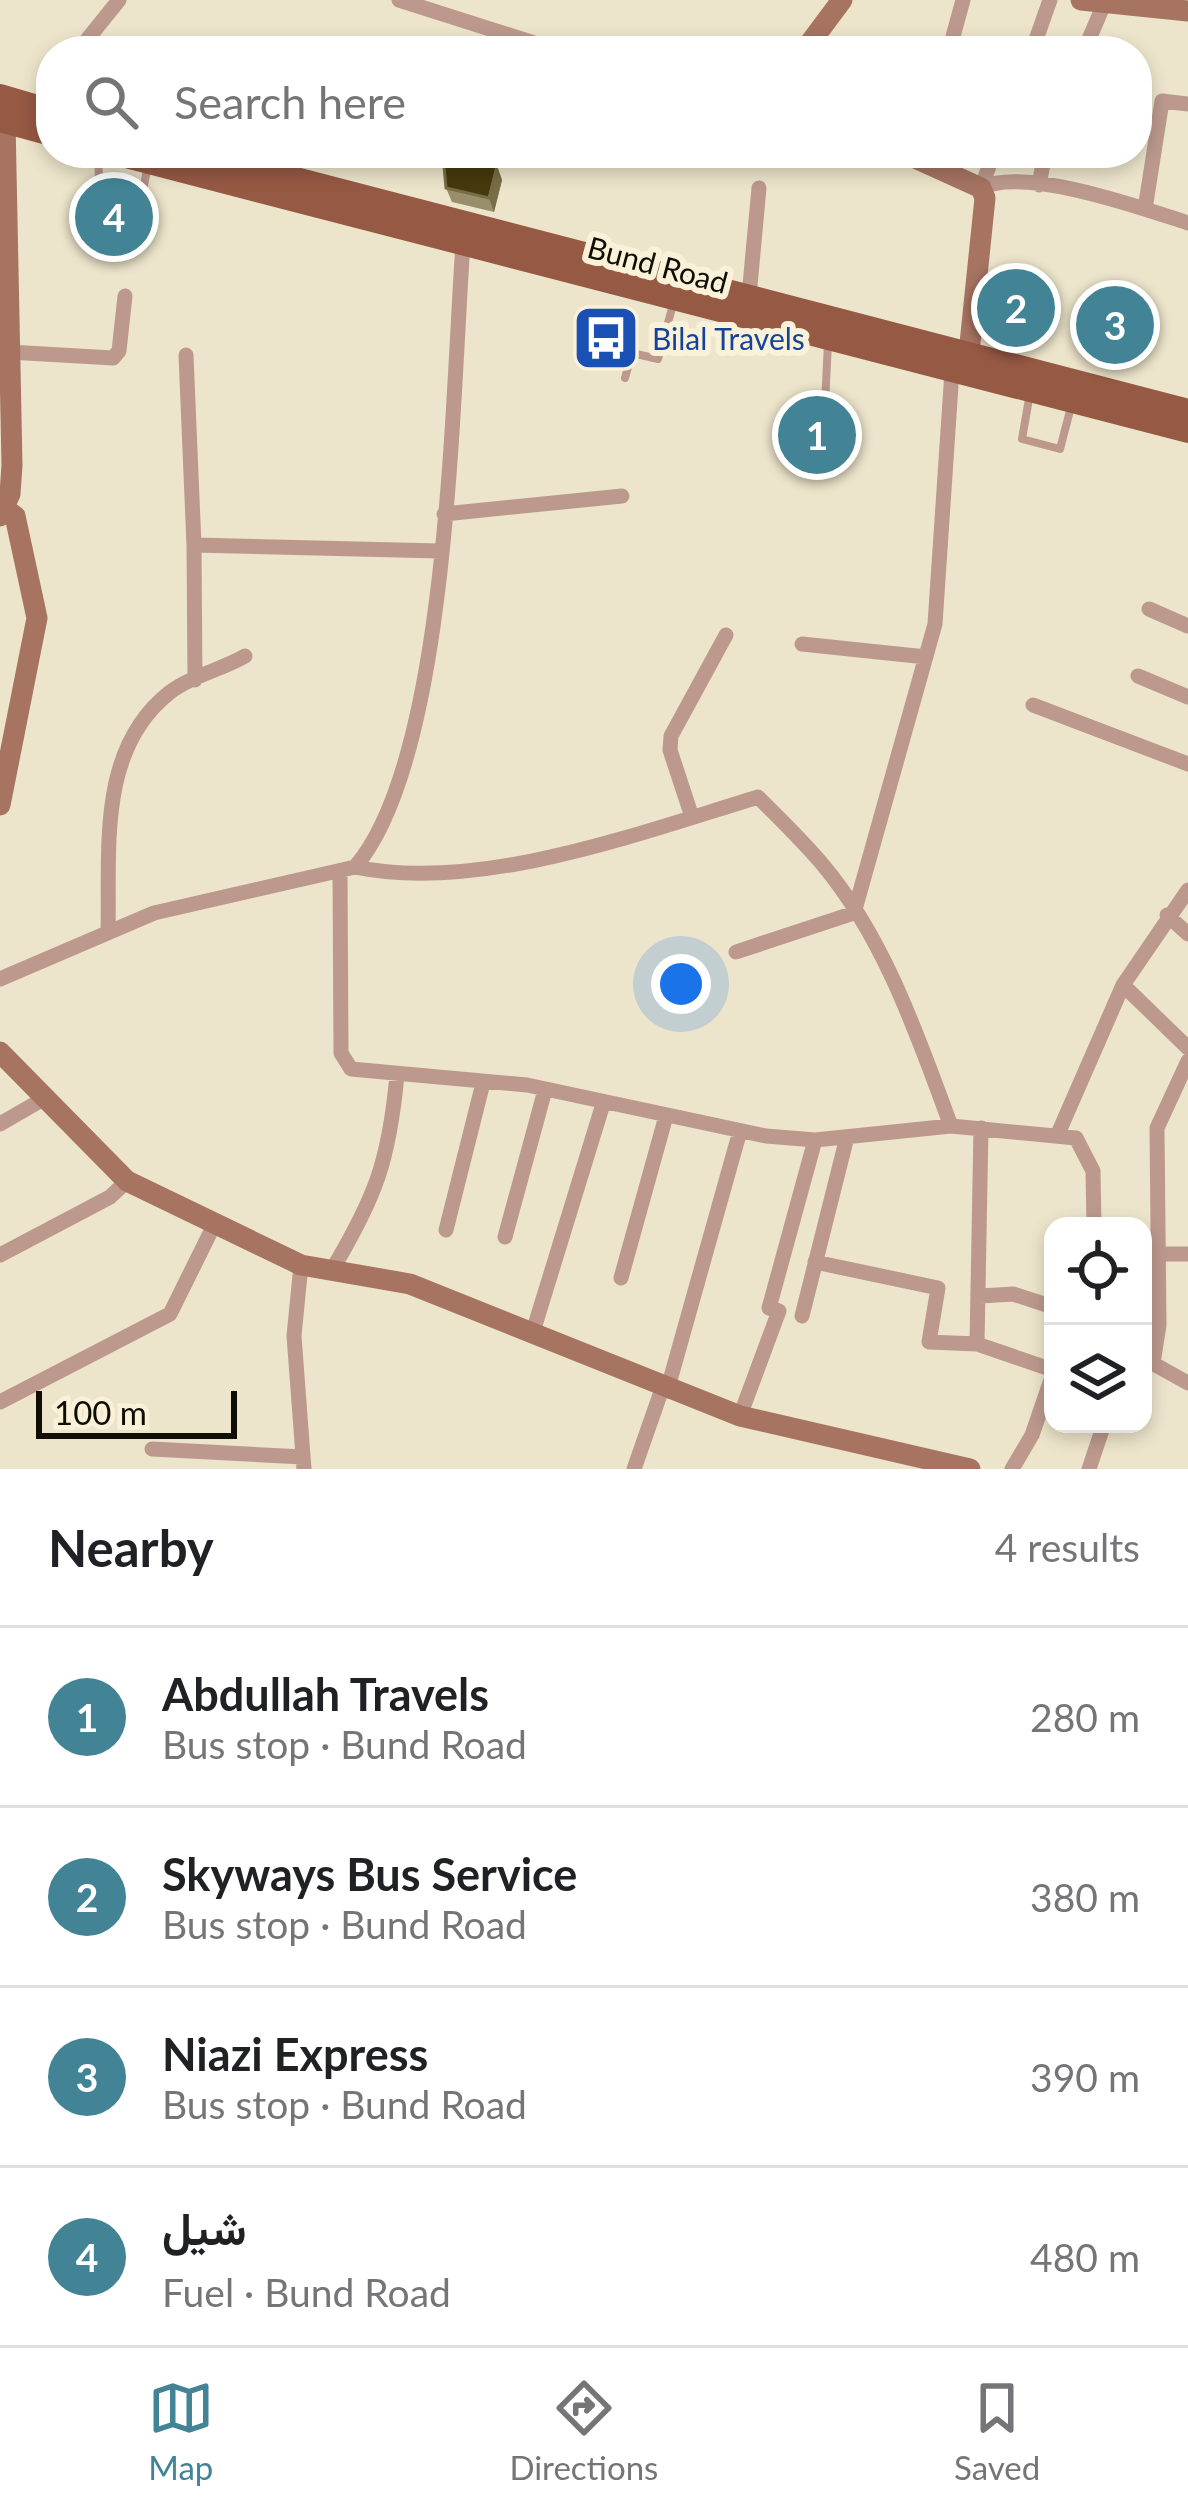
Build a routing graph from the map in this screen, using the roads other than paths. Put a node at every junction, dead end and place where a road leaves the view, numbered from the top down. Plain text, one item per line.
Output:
1 (119, 0) edge
2 (399, 0) edge
3 (842, 0) edge
4 (963, 0) edge
5 (1050, 0) edge
6 (1081, 0) edge
7 (1104, 4) junction
8 (1188, 10) edge
9 (91, 36) edge
10 (513, 36) edge
11 (815, 36) edge
12 (953, 36) edge
13 (1037, 36) edge
14 (1090, 36) edge
15 (36, 103) edge
16 (1188, 104) edge
17 (4, 109) edge
18 (36, 126) edge
19 (1152, 161) edge
20 (109, 168) edge
21 (147, 168) edge
22 (167, 168) edge
23 (254, 168) edge
24 (940, 168) edge
25 (988, 168) edge
26 (1043, 168) edge
27 (1151, 168) edge
28 (1039, 185) junction
29 (758, 188) dead end
30 (981, 188) junction
31 (1144, 209) junction
32 (1188, 223) edge
33 (463, 244) junction
34 (125, 296) dead end
35 (749, 296) junction
36 (674, 300) junction
37 (829, 328) junction
38 (9, 352) junction
39 (186, 355) dead end
40 (961, 362) junction
41 (625, 378) dead end
42 (1030, 391) junction
43 (1075, 393) junction
44 (825, 403) junction
45 (1188, 411) edge
46 (1188, 431) edge
47 (622, 496) dead end
48 (3, 512) edge
49 (444, 514) junction
50 (194, 545) junction
51 (440, 551) junction
52 (1149, 609) dead end
53 (1188, 626) edge
54 (727, 635) dead end
55 (802, 644) dead end
56 (245, 656) dead end
57 (926, 657) junction
58 (1138, 676) dead end
59 (196, 680) junction
60 (1188, 697) edge
61 (1033, 705) dead end
62 (1188, 764) edge
63 (0, 806) edge
64 (692, 817) junction
65 (347, 869) junction
66 (1188, 890) edge
67 (854, 913) junction
68 (1167, 915) junction
69 (108, 932) junction
70 (1188, 934) edge
71 (736, 952) dead end
72 (0, 979) edge
73 (1123, 985) junction
74 (1188, 1048) edge
75 (0, 1052) edge
76 (1188, 1061) edge
77 (398, 1075) junction
78 (483, 1083) junction
79 (545, 1090) junction
80 (45, 1097) junction
81 (603, 1104) junction
82 (666, 1116) junction
83 (0, 1124) edge
84 (951, 1126) junction
85 (981, 1128) junction
86 (740, 1131) junction
87 (1058, 1136) junction
88 (847, 1137) junction
89 (815, 1140) junction
90 (127, 1181) junction
91 (1094, 1217) edge
92 (215, 1223) junction
93 (446, 1230) dead end
94 (1152, 1233) edge
95 (505, 1237) dead end
96 (1188, 1253) edge
97 (1152, 1254) edge
98 (0, 1255) edge
99 (815, 1262) junction
100 (301, 1265) junction
101 (332, 1270) junction
102 (621, 1278) dead end
103 (981, 1295) junction
104 (1044, 1304) edge
105 (802, 1316) dead end
106 (532, 1335) junction
107 (977, 1344) junction
108 (1152, 1362) edge
109 (1044, 1369) edge
110 (1188, 1383) edge
111 (664, 1390) junction
112 (1044, 1399) edge
113 (0, 1402) edge
114 (740, 1416) junction
115 (1101, 1433) edge
116 (152, 1449) dead end
117 (304, 1463) edge
118 (634, 1469) edge
119 (970, 1469) edge
120 (1012, 1469) edge
121 (1089, 1469) edge

1 - 9 street
2 - 10 street
3 - 11 street
4 - 12 street
5 - 13 street
6 - 7 street
7 - 8 street
7 - 14 street
15 - 17 main road
16 - 19 street
17 - 18 main road
17 - 38 street
20 - 21 lane
22 - 33 main road, Bund Road
23 - 35 main road, Bund Road
24 - 30 street
25 - 30 street
26 - 28 street
27 - 31 street
28 - 30 street
28 - 31 street
29 - 35 street
30 - 40 street
31 - 32 street
33 - 36 main road, Bund Road
33 - 49 street
34 - 38 street
35 - 37 main road, Bund Road
36 - 37 main road, Bund Road
36 - 41 lane
37 - 40 main road, Bund Road
37 - 44 lane
38 - 48 street
39 - 50 street
40 - 42 main road, Bund Road
40 - 43 main road, Bund Road
40 - 57 street
42 - 43 main road, Bund Road
42 - 43 lane
43 - 45 main road, Bund Road
43 - 46 main road, Bund Road
44 - 44 lane
47 - 49 street
48 - 63 street
49 - 51 street
50 - 51 street
50 - 59 street
51 - 65 street
52 - 53 street
54 - 64 street
55 - 57 street
56 - 59 street
57 - 67 street
58 - 60 street
59 - 69 street
61 - 62 street
64 - 65 street
64 - 67 street
65 - 69 street
65 - 77 street
66 - 68 street
67 - 71 street
67 - 84 street
68 - 70 street
68 - 73 street
69 - 72 street
73 - 74 street
73 - 87 street
75 - 80 street
76 - 94 street
77 - 78 street
77 - 101 street
78 - 79 street
78 - 93 street
79 - 81 street
79 - 95 street
80 - 83 street
80 - 90 street
81 - 82 street
81 - 106 street
82 - 86 street
82 - 102 street
84 - 85 street
84 - 88 street
85 - 87 street
85 - 103 street
86 - 89 street
86 - 111 street
87 - 91 street
88 - 89 street
88 - 99 street
89 - 114 street
90 - 92 street
90 - 98 street
92 - 100 street
92 - 113 street
96 - 97 street
99 - 105 street
99 - 107 street
100 - 101 street
100 - 117 street
101 - 106 street
103 - 104 street
103 - 107 street
106 - 111 street
107 - 109 street
108 - 110 street
111 - 114 street
111 - 118 street
112 - 120 street
114 - 119 street
115 - 121 street
116 - 117 street

